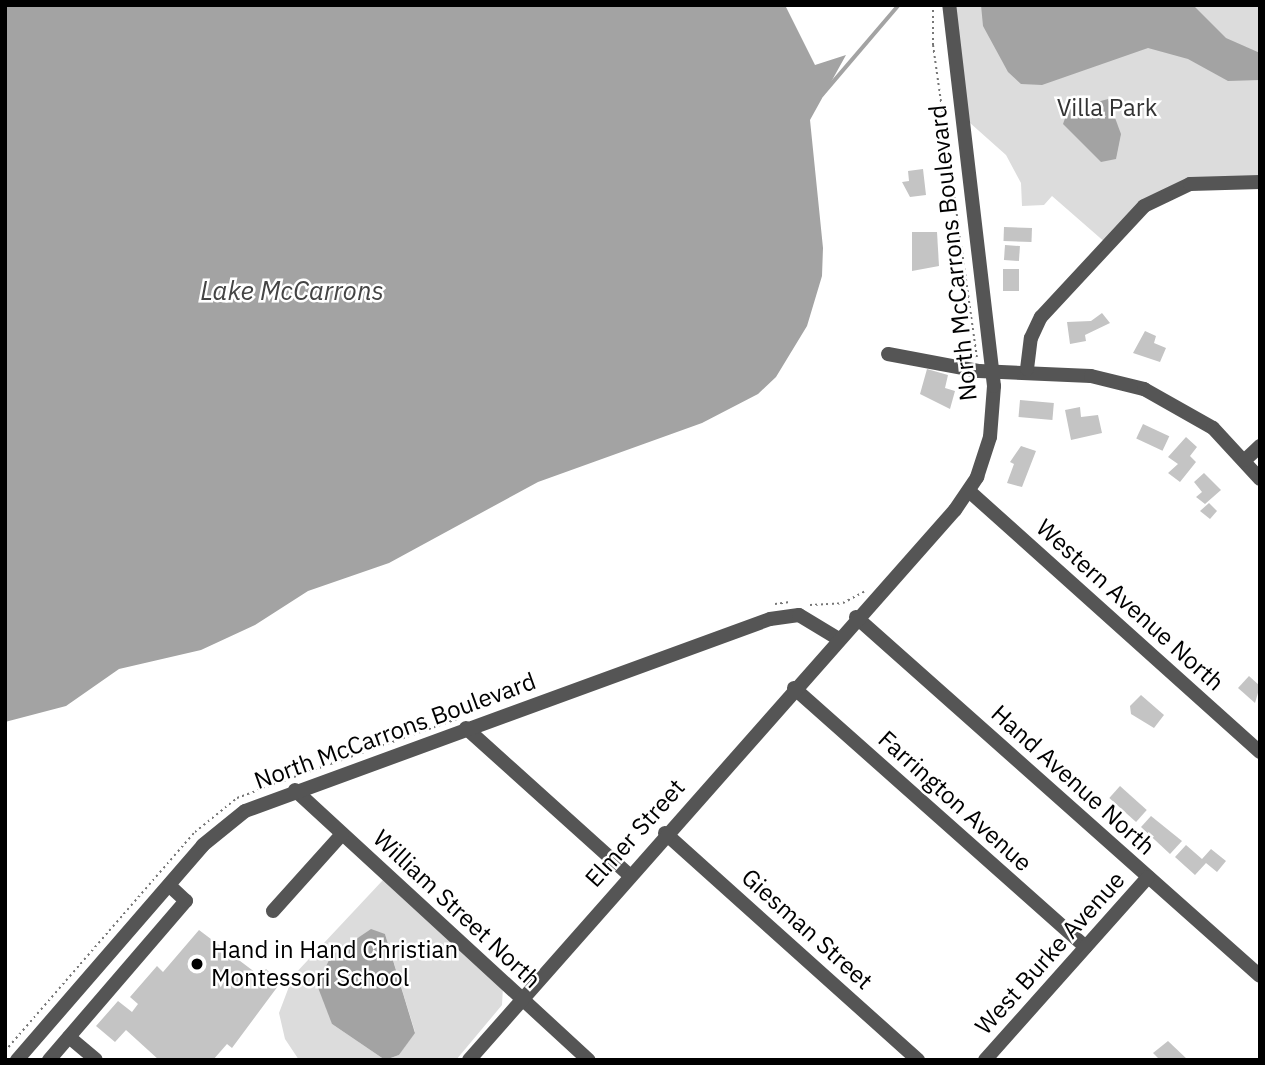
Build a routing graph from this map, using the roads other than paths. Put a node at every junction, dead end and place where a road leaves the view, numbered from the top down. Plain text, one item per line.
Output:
1 (949, 5) edge
2 (1260, 182) edge
3 (888, 354) dead end
4 (985, 369) junction
5 (1027, 369) junction
6 (1260, 446) edge
7 (1245, 460) junction
8 (1260, 480) edge
9 (969, 491) junction
10 (856, 617) junction
11 (837, 638) junction
12 (794, 688) junction
13 (464, 722) junction
14 (1260, 752) edge
15 (295, 790) junction
16 (665, 832) junction
17 (342, 834) junction
18 (628, 874) junction
19 (1148, 877) junction
20 (169, 885) junction
21 (273, 911) dead end
22 (1086, 947) junction
23 (1260, 976) edge
24 (524, 997) junction
25 (69, 1037) junction
26 (27, 1048) junction
27 (17, 1060) edge
28 (41, 1060) edge
29 (49, 1060) edge
30 (96, 1060) edge
31 (469, 1060) edge
32 (589, 1060) edge
33 (918, 1060) edge
34 (985, 1060) edge

1 - 4 street, North McCarrons Boulevard
2 - 5 street
3 - 4 street
4 - 5 street
4 - 9 street, North McCarrons Boulevard
5 - 7 street
6 - 7 street
7 - 8 street
9 - 10 street, North McCarrons Boulevard
9 - 14 street, Western Avenue North
10 - 11 street, North McCarrons Boulevard
10 - 19 street, Hand Avenue North
11 - 12 street, Elmer Street
11 - 13 street, North McCarrons Boulevard
12 - 16 street, Elmer Street
12 - 22 street, Farrington Avenue
13 - 15 street, North McCarrons Boulevard
13 - 18 street
15 - 17 street, William Street North
15 - 20 street, North McCarrons Boulevard
16 - 18 street, Elmer Street
16 - 33 street, Giesman Street
17 - 21 street
17 - 24 street, William Street North
18 - 24 street, Elmer Street
19 - 22 street, West Burke Avenue
19 - 23 street, Hand Avenue North
20 - 25 street
20 - 26 street, North McCarrons Boulevard
22 - 34 street, West Burke Avenue
24 - 31 street, Elmer Street
24 - 32 street, William Street North
25 - 29 street
25 - 30 street
26 - 27 street, North McCarrons Boulevard
26 - 28 street

